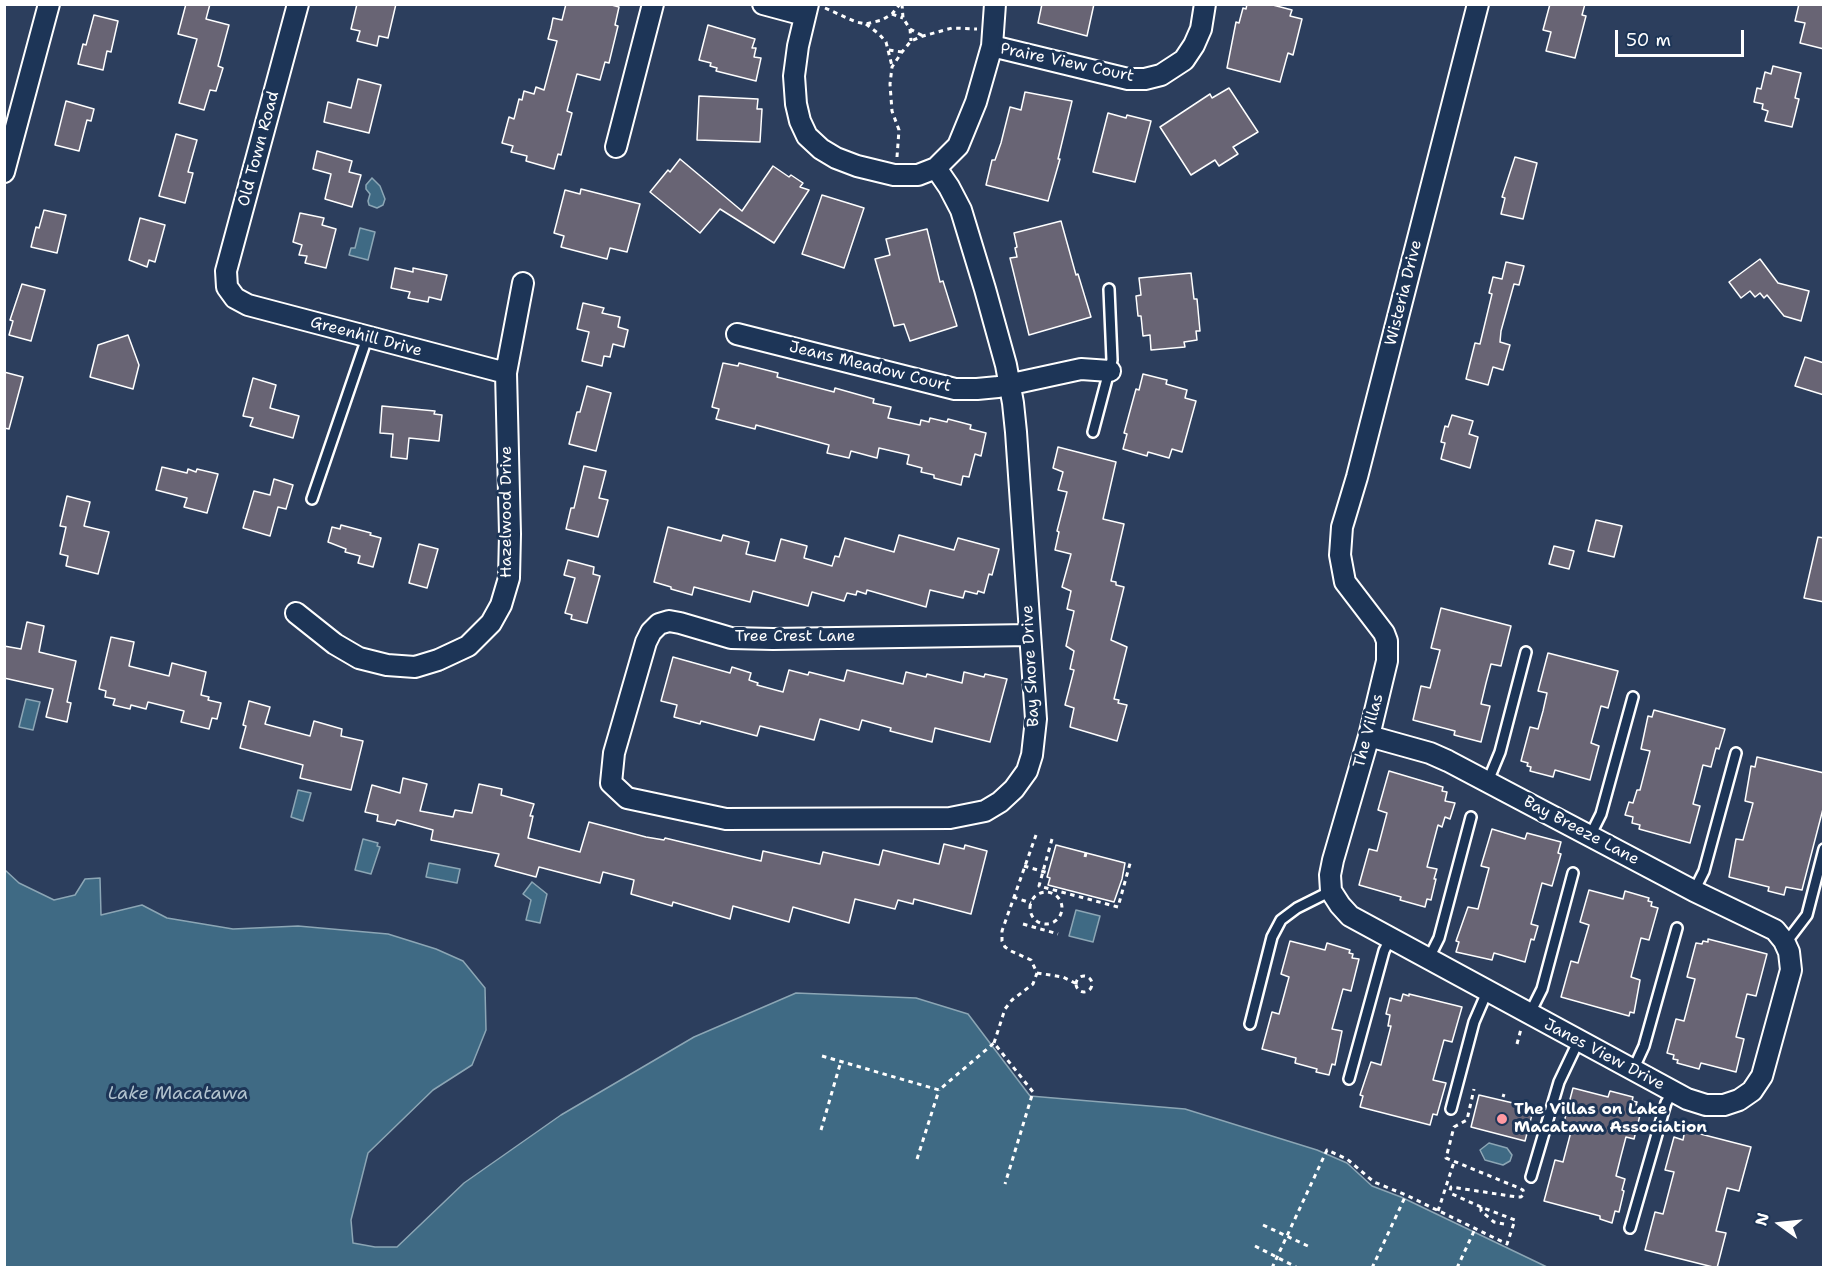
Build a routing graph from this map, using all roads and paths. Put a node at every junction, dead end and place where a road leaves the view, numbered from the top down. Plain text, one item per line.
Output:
1 (49, 4) edge
2 (298, 4) edge
3 (653, 4) edge
4 (763, 4) edge
5 (901, 4) edge
6 (995, 4) edge
7 (1205, 4) edge
8 (1478, 4) edge
9 (810, 8) edge
10 (892, 14) junction
11 (903, 18) junction
12 (866, 24) junction
13 (910, 29) junction
14 (923, 36) junction
15 (988, 38) junction
16 (911, 42) junction
17 (889, 50) junction
18 (902, 52) junction
19 (892, 67) junction
20 (616, 147) dead end
21 (897, 164) dead end
22 (936, 168) junction
23 (4, 172) edge
24 (523, 283) dead end
25 (1109, 289) dead end
26 (230, 292) joint
27 (737, 334) dead end
28 (368, 338) junction
29 (1110, 371) junction
30 (506, 373) junction
31 (1009, 384) junction
32 (1093, 432) dead end
33 (312, 499) dead end
34 (1345, 582) joint
35 (296, 613) dead end
36 (1030, 635) junction
37 (1526, 652) dead end
38 (1633, 697) dead end
39 (1369, 736) junction
40 (1736, 753) dead end
41 (1488, 781) junction
42 (610, 783) joint
43 (1471, 817) dead end
44 (1036, 835) dead end
45 (1590, 836) junction
46 (1052, 839) dead end
47 (1087, 849) dead end
48 (1824, 849) edge
49 (1085, 857) dead end
50 (1131, 860) dead end
51 (1024, 866) junction
52 (1043, 871) junction
53 (1048, 873) dead end
54 (1573, 873) dead end
55 (1051, 891) junction
56 (1331, 891) junction
57 (1694, 891) junction
58 (1013, 897) junction
59 (1031, 903) junction
60 (1042, 923) junction
61 (1023, 924) dead end
62 (1677, 928) dead end
63 (1041, 929) junction
64 (1058, 934) dead end
65 (1390, 939) junction
66 (1784, 941) junction
67 (1428, 960) junction
68 (1037, 973) junction
69 (1076, 983) junction
70 (1487, 992) junction
71 (1526, 1020) junction
72 (1250, 1024) dead end
73 (1579, 1041) junction
74 (994, 1043) junction
75 (1517, 1044) dead end
76 (822, 1056) dead end
77 (841, 1061) junction
78 (1633, 1070) junction
79 (1349, 1079) dead end
80 (1474, 1089) dead end
81 (939, 1090) junction
82 (1673, 1091) junction
83 (1451, 1109) dead end
84 (821, 1130) dead end
85 (917, 1159) dead end
86 (1454, 1162) junction
87 (1531, 1177) dead end
88 (1005, 1184) dead end
89 (1449, 1186) junction
90 (1406, 1195) junction
91 (1481, 1207) junction
92 (1438, 1211) junction
93 (1504, 1224) dead end
94 (1263, 1225) dead end
95 (1630, 1228) dead end
96 (1475, 1229) junction
97 (1287, 1236) junction
98 (1255, 1246) dead end
99 (1310, 1247) dead end
100 (1277, 1257) junction
101 (1272, 1268) edge
102 (1298, 1268) edge
103 (1372, 1268) edge
104 (1457, 1268) edge

1 - 23 street
2 - 26 street, Old Town Road
3 - 20 street
4 - 9 street
5 - 10 path
5 - 11 path
6 - 15 street
7 - 15 street, Praire View Court
8 - 34 street, Wisteria Drive
9 - 12 path
9 - 22 street
10 - 11 path
10 - 12 path
11 - 13 path
12 - 17 path
13 - 14 path
13 - 16 path
14 - 15 path
14 - 16 path
15 - 22 street
16 - 18 path
17 - 18 path
17 - 19 path
18 - 19 path
19 - 21 path
22 - 31 street, Bay Shore Drive
24 - 30 street, Hazelwood Drive
25 - 29 lane
26 - 28 street, Greenhill Drive
27 - 31 street, Jeans Meadow Court
28 - 30 street, Greenhill Drive
28 - 33 lane
29 - 31 street, Jeans Meadow Court
29 - 32 lane
30 - 35 street, Hazelwood Drive
31 - 36 street, Bay Shore Drive
34 - 39 street, The Villas
36 - 42 street, Tree Crest Lane
36 - 42 street, Bay Shore Drive
37 - 41 lane
38 - 45 lane
39 - 41 street, Bay Breeze Lane
39 - 56 street, The Villas
40 - 57 lane
41 - 45 street, Bay Breeze Lane
43 - 67 lane
44 - 51 path
45 - 57 street, Bay Breeze Lane
46 - 52 path
47 - 49 path
48 - 66 lane
50 - 55 path
51 - 52 path
51 - 58 path
52 - 53 path
52 - 55 path
54 - 71 lane
55 - 59 path
55 - 60 path
56 - 65 street, Janes View Drive
56 - 72 lane
57 - 66 street, Bay Breeze Lane
58 - 59 path
58 - 68 path
59 - 60 path
60 - 63 path
61 - 63 path
62 - 78 lane
63 - 64 path
65 - 67 street, Janes View Drive
65 - 79 lane
66 - 82 street, Janes View Drive
67 - 70 street, Janes View Drive
68 - 69 path
68 - 74 path
69 - 69 path
70 - 71 street, Janes View Drive
70 - 83 lane
71 - 73 street, Janes View Drive
71 - 75 path
73 - 78 street, Janes View Drive
73 - 87 lane
74 - 81 path
74 - 88 path
76 - 77 path
77 - 81 path
77 - 84 path
78 - 82 street, Janes View Drive
80 - 86 path
81 - 85 path
82 - 95 lane
86 - 89 path
86 - 89 path
89 - 91 path
89 - 92 path
90 - 92 path
90 - 97 path
90 - 103 path
91 - 93 path
91 - 96 path
92 - 96 path
94 - 97 path
96 - 104 path
97 - 99 path
97 - 100 path
98 - 100 path
100 - 101 path
100 - 102 path

